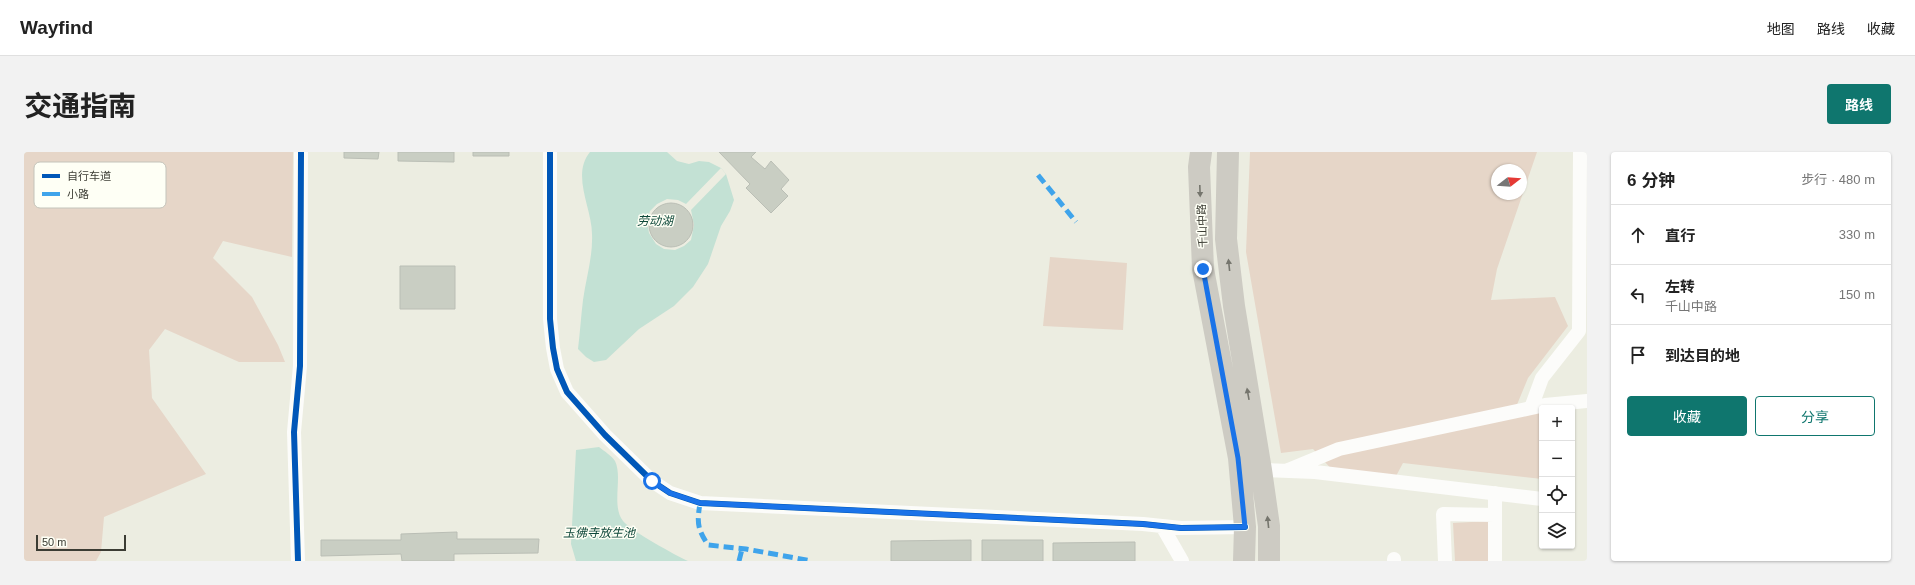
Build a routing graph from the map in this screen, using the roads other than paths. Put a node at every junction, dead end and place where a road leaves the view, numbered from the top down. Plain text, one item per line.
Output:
1 (300, 152) edge
2 (550, 152) edge
3 (1201, 152) edge
4 (1228, 152) edge
5 (1580, 152) edge
6 (1583, 330) edge
7 (1587, 401) edge
8 (1531, 408) junction
9 (1262, 470) junction
10 (1286, 471) junction
11 (1495, 493) junction
12 (1539, 498) edge
13 (1495, 515) junction
14 (1162, 526) junction
15 (1245, 527) junction
16 (298, 561) edge
17 (1182, 561) edge
18 (1244, 561) edge
19 (1269, 561) edge
20 (1444, 561) edge
21 (1495, 561) edge

1 - 16 street
2 - 14 street
3 -> 15 main road, 千山中路
9 -> 4 main road
5 - 6 street
6 - 8 street
7 - 8 street
8 - 10 street
9 - 10 street
19 -> 9 main road
10 - 11 street
11 - 12 street
11 - 13 street
13 - 20 street
13 - 21 street
14 - 15 street
14 - 17 street
15 - 18 main road, 千山中路

